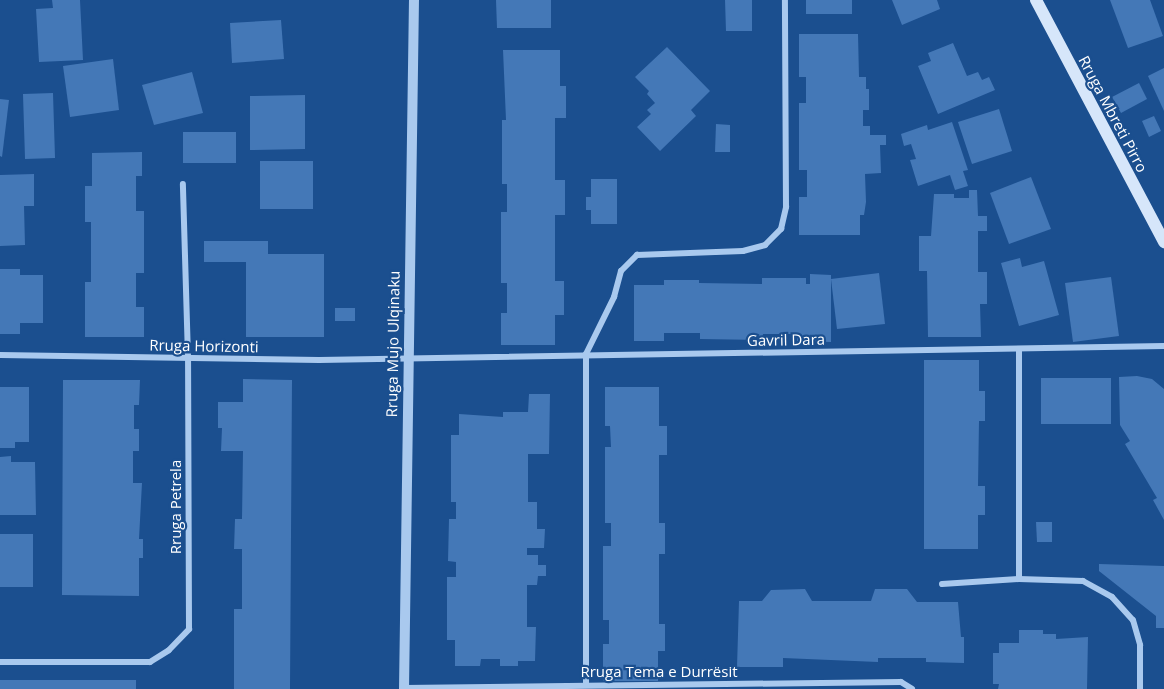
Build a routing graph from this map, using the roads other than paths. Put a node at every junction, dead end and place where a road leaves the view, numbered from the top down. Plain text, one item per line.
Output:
1 (414, 0) edge
2 (785, 0) edge
3 (1036, 0) edge
4 (183, 184) dead end
5 (1164, 242) edge
6 (1164, 346) edge
7 (1019, 349) junction
8 (586, 354) junction
9 (0, 356) edge
10 (188, 357) junction
11 (408, 359) junction
12 (1019, 579) junction
13 (942, 584) dead end
14 (0, 662) edge
15 (586, 685) junction
16 (553, 687) edge
17 (404, 688) edge
18 (912, 689) edge
19 (1140, 689) edge

1 - 11 street, Rruga Mujo Ulqinaku
2 - 8 street
3 - 5 main road, Rruga Mbreti Pirro
4 - 10 street, Rruga Petrela
6 - 7 street, Gavril Dara
7 - 8 street, Gavril Dara
7 - 12 street
8 - 11 street, Gavril Dara
8 - 15 street
9 - 10 street, Rruga Horizonti
10 - 11 street, Rruga Horizonti
10 - 14 street, Rruga Petrela
11 - 17 street, Rruga Mujo Ulqinaku
12 - 13 street
12 - 19 street
15 - 16 street, Rruga Tema e Durrësit
15 - 18 street, Rruga Tema e Durrësit
16 - 17 street, Rruga Tema e Durrësit

